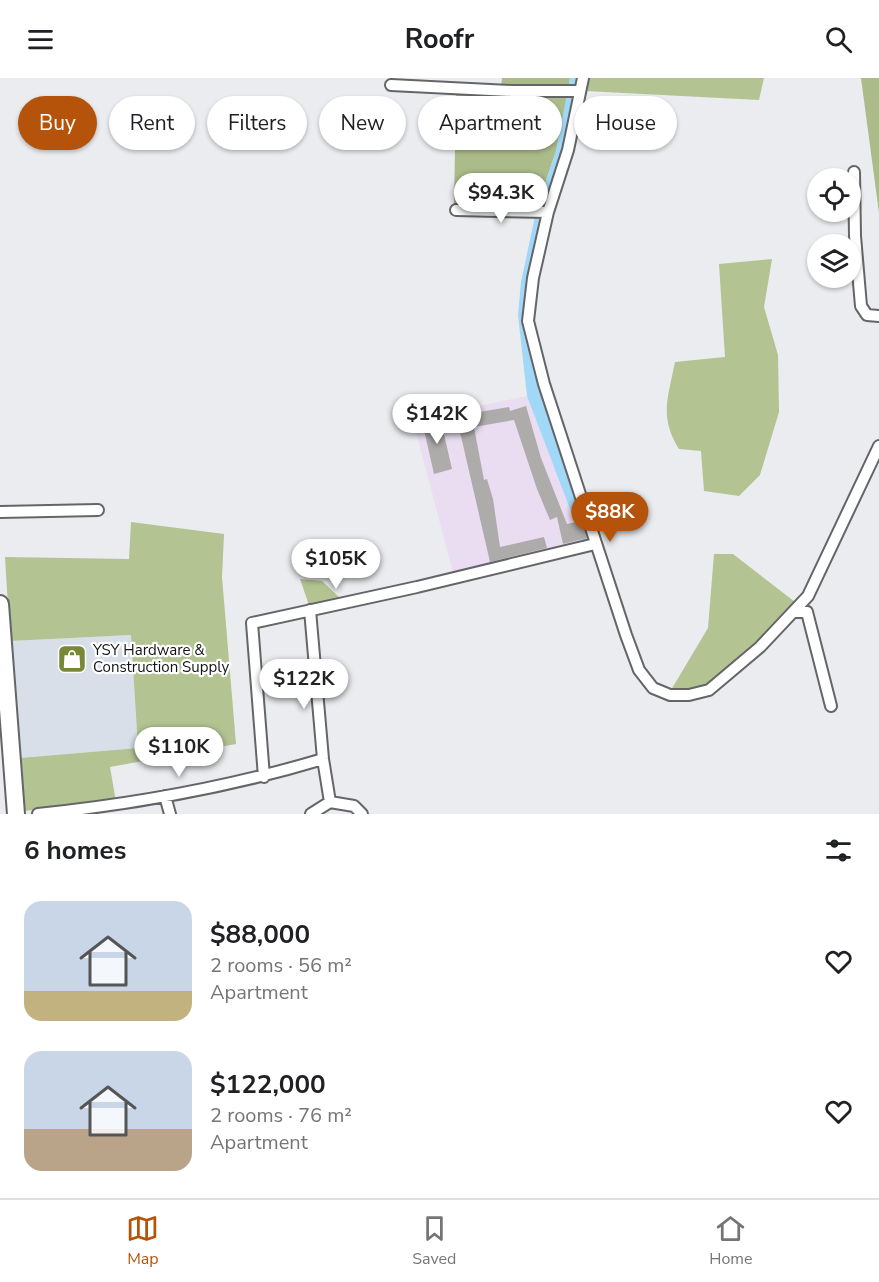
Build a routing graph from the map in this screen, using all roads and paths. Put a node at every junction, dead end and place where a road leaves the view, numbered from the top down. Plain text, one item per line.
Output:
1 (583, 78) edge
2 (391, 85) dead end
3 (580, 91) junction
4 (456, 210) dead end
5 (548, 212) junction
6 (855, 222) edge
7 (879, 316) edge
8 (879, 446) edge
9 (98, 510) dead end
10 (0, 512) edge
11 (595, 544) junction
12 (0, 604) edge
13 (310, 610) junction
14 (794, 612) junction
15 (1, 625) edge
16 (3, 693) edge
17 (831, 706) dead end
18 (323, 759) junction
19 (264, 777) junction
20 (165, 796) junction
21 (330, 802) junction
22 (16, 814) edge
23 (38, 814) edge
24 (170, 814) edge
25 (311, 814) edge
26 (362, 814) edge

1 - 3 street
2 - 3 street
3 - 5 street
4 - 5 street
5 - 11 street
6 - 7 street
8 - 14 street
9 - 10 street
11 - 13 street
11 - 14 street
12 - 15 main road
13 - 18 street
13 - 19 street
14 - 17 street
15 - 16 main road
16 - 22 main road
18 - 19 street
18 - 21 street
19 - 20 street
20 - 23 street
20 - 24 street
21 - 25 street
21 - 26 street

